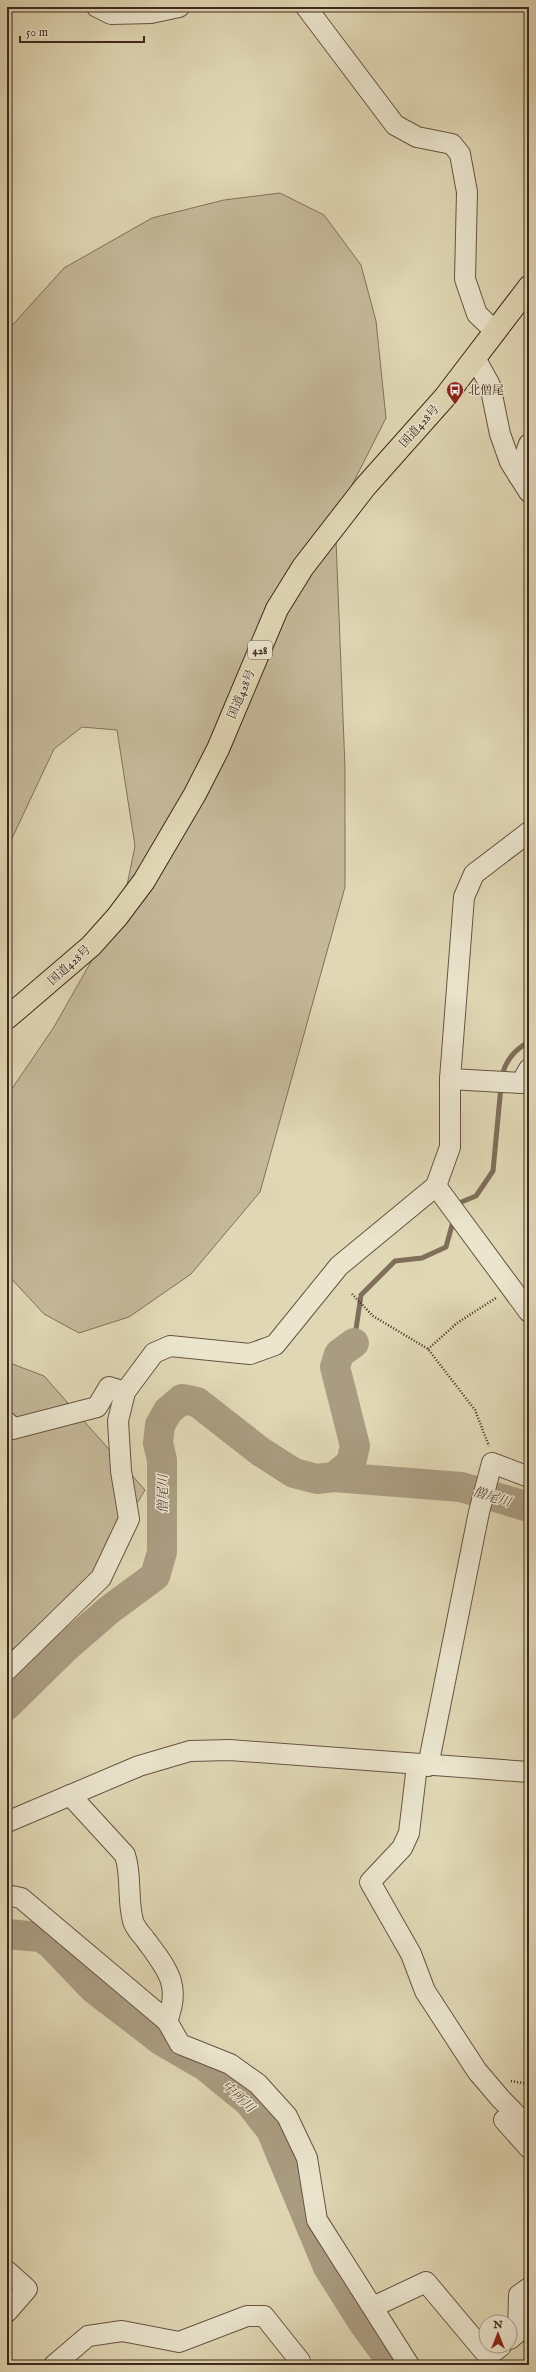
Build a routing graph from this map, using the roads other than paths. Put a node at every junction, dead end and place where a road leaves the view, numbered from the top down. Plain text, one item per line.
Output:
1 (97, 7) edge
2 (180, 7) edge
3 (306, 7) edge
4 (529, 287) edge
5 (495, 331) junction
6 (475, 358) junction
7 (529, 444) edge
8 (518, 475) junction
9 (529, 492) edge
10 (529, 832) edge
11 (7, 1018) edge
12 (529, 1069) edge
13 (450, 1079) junction
14 (436, 1186) junction
15 (529, 1312) edge
16 (125, 1392) junction
17 (7, 1422) edge
18 (529, 1477) edge
19 (7, 1670) edge
20 (423, 1765) junction
21 (529, 1772) edge
22 (70, 1795) junction
23 (7, 1822) edge
24 (7, 1895) edge
25 (167, 2021) junction
26 (482, 2077) junction
27 (529, 2128) edge
28 (529, 2148) edge
29 (7, 2271) edge
30 (529, 2288) edge
31 (374, 2307) junction
32 (7, 2312) edge
33 (518, 2332) edge
34 (478, 2344) edge
35 (54, 2365) edge
36 (300, 2365) edge
37 (409, 2365) edge

1 - 2 street
3 - 5 street
4 - 5 highway, 国道428号 / 428
5 - 6 highway, 国道428号 / 428
6 - 8 street
6 - 11 highway, 国道428号 / 428
7 - 8 street
8 - 9 street
10 - 13 street
12 - 13 street
13 - 14 street
14 - 15 street
14 - 16 street
16 - 17 street
16 - 19 street
18 - 20 street
20 - 21 street
20 - 22 street
20 - 26 street
22 - 23 street
22 - 25 street
24 - 25 street
25 - 31 street
26 - 27 street
26 - 28 street
29 - 32 street
30 - 33 street
31 - 34 street
31 - 37 street
35 - 36 street

